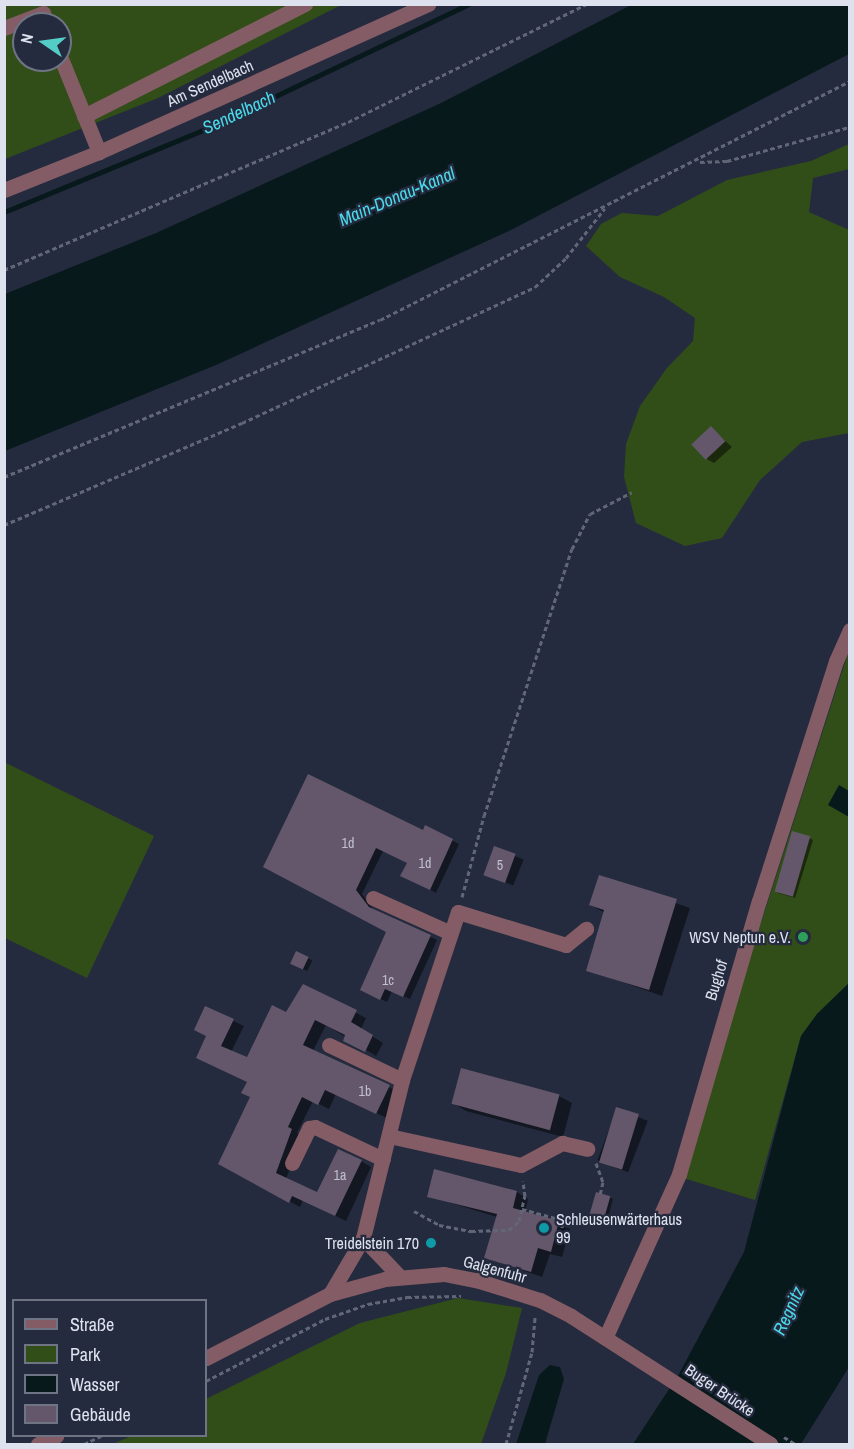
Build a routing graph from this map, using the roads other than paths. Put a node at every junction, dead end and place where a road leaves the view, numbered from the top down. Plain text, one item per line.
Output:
1 (305, 4) edge
2 (428, 4) edge
3 (66, 72) edge
4 (84, 116) junction
5 (99, 152) junction
6 (4, 190) edge
7 (849, 630) edge
8 (373, 898) dead end
9 (586, 929) dead end
10 (451, 933) junction
11 (329, 1045) dead end
12 (402, 1080) junction
13 (389, 1136) junction
14 (587, 1149) road end
15 (383, 1159) junction
16 (292, 1163) dead end
17 (363, 1238) junction
18 (400, 1276) junction
19 (330, 1294) junction
20 (606, 1336) junction
21 (207, 1357) edge
22 (651, 1365) joint
23 (54, 1437) edge
24 (38, 1444) edge
25 (770, 1444) edge

1 - 4 street
2 - 5 street, Am Sendelbach
3 - 4 street
4 - 5 street
5 - 6 street, Am Sendelbach
7 - 20 street, Bughof
8 - 10 street
9 - 10 street
10 - 12 street
11 - 12 street
12 - 13 street
13 - 14 street
13 - 15 street
15 - 16 street
15 - 17 street
17 - 18 street
17 - 19 street
18 - 19 street, Galgenfuhr
18 - 20 street, Galgenfuhr
19 - 21 street, Galgenfuhr
20 - 22 street, Galgenfuhr
22 - 25 street, Buger Brücke
23 - 24 street

